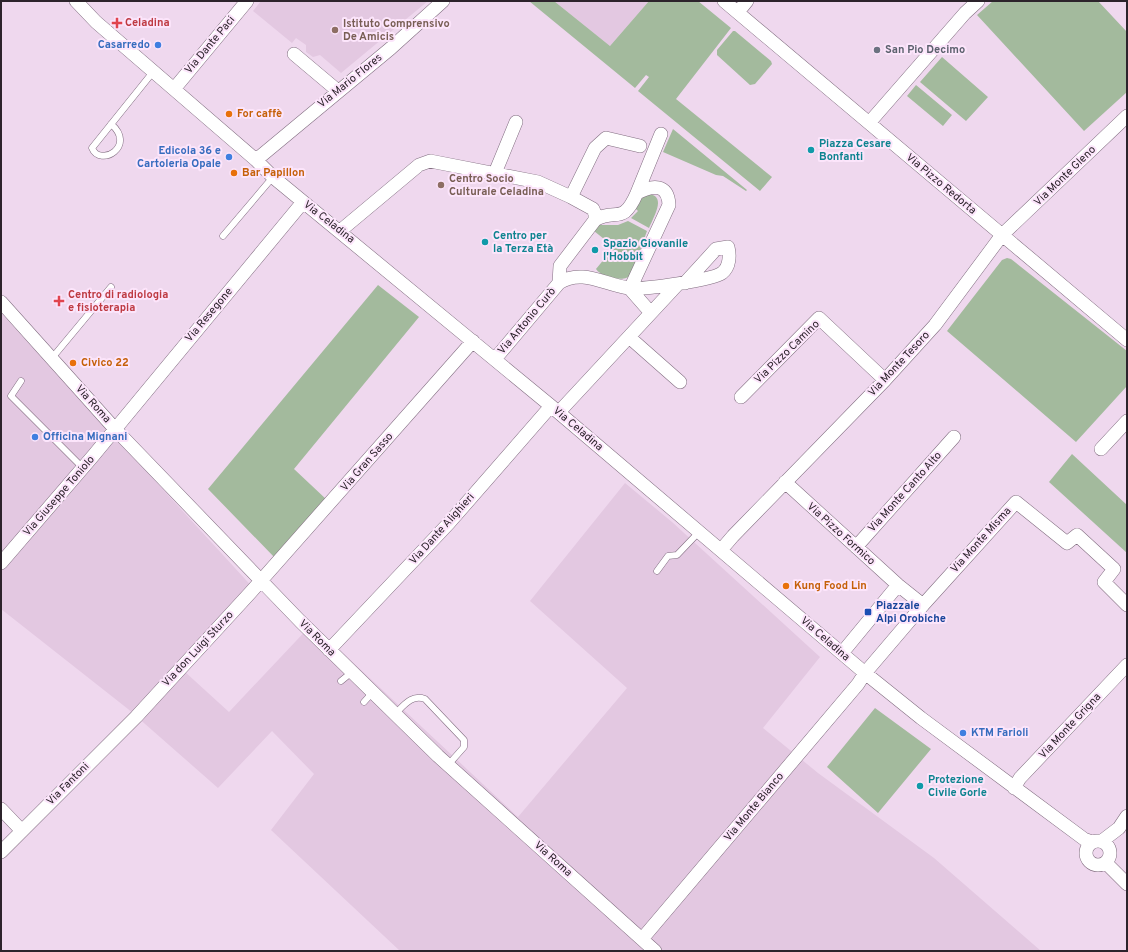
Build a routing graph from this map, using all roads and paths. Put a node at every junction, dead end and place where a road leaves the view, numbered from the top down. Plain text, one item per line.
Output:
1 (247, 1) edge
2 (443, 1) edge
3 (724, 1) edge
4 (747, 1) edge
5 (978, 1) edge
6 (78, 2) edge
7 (738, 12) junction
8 (294, 54) dead end
9 (153, 72) junction
10 (174, 89) junction
11 (338, 90) junction
12 (1127, 116) edge
13 (516, 122) dead end
14 (869, 123) junction
15 (111, 124) junction
16 (661, 134) dead end
17 (640, 146) dead end
18 (256, 160) junction
19 (494, 173) junction
20 (273, 177) junction
21 (637, 193) junction
22 (571, 197) junction
23 (303, 202) junction
24 (594, 220) junction
25 (340, 231) junction
26 (1002, 235) junction
27 (223, 236) dead end
28 (559, 283) junction
29 (111, 287) dead end
30 (630, 289) junction
31 (1, 302) edge
32 (651, 313) junction
33 (628, 337) junction
34 (1127, 340) edge
35 (473, 341) junction
36 (52, 358) junction
37 (495, 359) junction
38 (885, 380) junction
39 (21, 381) dead end
40 (680, 382) dead end
41 (741, 397) dead end
42 (555, 409) junction
43 (1127, 421) edge
44 (115, 429) junction
45 (954, 437) dead end
46 (1101, 449) dead end
47 (83, 468) junction
48 (785, 482) junction
49 (699, 532) junction
50 (856, 547) junction
51 (721, 550) junction
52 (1, 563) edge
53 (657, 571) dead end
54 (261, 582) junction
55 (898, 585) junction
56 (923, 604) junction
57 (1127, 606) edge
58 (329, 650) junction
59 (842, 653) junction
60 (1127, 665) edge
61 (352, 672) junction
62 (865, 674) junction
63 (341, 681) dead end
64 (373, 692) junction
65 (364, 702) dead end
66 (395, 714) junction
67 (136, 717) joint
68 (448, 765) junction
69 (1014, 788) junction
70 (1, 810) edge
71 (1127, 816) edge
72 (22, 831) junction
73 (1097, 842) junction
74 (1, 852) edge
75 (1106, 863) junction
76 (1127, 884) edge
77 (642, 940) junction
78 (655, 951) edge

1 - 10 street, Via Dante Paci
2 - 11 street, Via Mario Flores
3 - 7 street, Via Pizzo Redorta
4 - 7 street
5 - 14 street
6 - 9 street, Via Celadina
7 - 14 street, Via Pizzo Redorta
8 - 11 street
9 - 10 street, Via Celadina
9 - 15 lane
10 - 18 street, Via Celadina
11 - 18 street, Via Mario Flores
12 - 26 street, Via Monte Gleno
13 - 19 street
14 - 26 street, Via Pizzo Redorta
15 - 15 lane
16 - 21 street
17 - 22 street
18 - 20 street, Via Celadina
19 - 22 street
19 - 25 street
20 - 23 street, Via Celadina
20 - 27 lane
21 - 24 street
21 - 30 street
22 - 24 street
23 - 25 street, Via Celadina
23 - 44 street, Via Resegone
24 - 28 street, Via Antonio Curò
25 - 35 street, Via Celadina
26 - 34 street, Via Pizzo Redorta
26 - 38 street, Via Monte Tesoro
28 - 30 street, Via Antonio Curò
28 - 37 street, Via Antonio Curò
29 - 36 lane
30 - 32 street
30 - 32 street, Via Dante Alighieri
31 - 36 street, Via Roma
32 - 33 street, Via Dante Alighieri
33 - 40 street
33 - 42 street, Via Dante Alighieri
35 - 37 street, Via Celadina
35 - 54 street, Via Gran Sasso
36 - 44 street, Via Roma
37 - 42 street, Via Celadina
38 - 41 street, Via Pizzo Camino
38 - 48 street, Via Monte Tesoro
39 - 47 lane
42 - 49 street, Via Celadina
42 - 58 street, Via Dante Alighieri
43 - 46 street
44 - 47 street, Via Giuseppe Toniolo
44 - 54 street, Via Roma
45 - 50 street, Via Monte Canto Alto
47 - 52 street, Via Giuseppe Toniolo
48 - 50 street, Via Pizzo Formico
48 - 51 street, Via Monte Tesoro
49 - 51 street, Via Celadina
49 - 53 lane
50 - 55 street, Via Pizzo Formico
51 - 59 street, Via Celadina
54 - 58 street, Via Roma
54 - 67 street, Via don Luigi Sturzo
55 - 56 street, Via Pizzo Formico
55 - 59 street
56 - 57 street, Via Monte Misma
56 - 62 street, Via Monte Bianco
58 - 61 street, Via Roma
59 - 62 street, Via Celadina
60 - 69 street, Via Monte Grigna
61 - 63 lane
61 - 64 street, Via Roma
62 - 69 street, Via Celadina
62 - 77 street, Via Monte Bianco
64 - 65 lane
64 - 66 street, Via Roma
66 - 68 street, Via Roma
66 - 68 lane
67 - 72 street, Via Fantoni
68 - 77 street, Via Roma
69 - 73 street, Via Celadina
70 - 72 street
71 - 73 street
72 - 74 street, Via Fantoni
73 - 75 street
73 - 75 street
75 - 76 street
77 - 78 street, Via Roma

